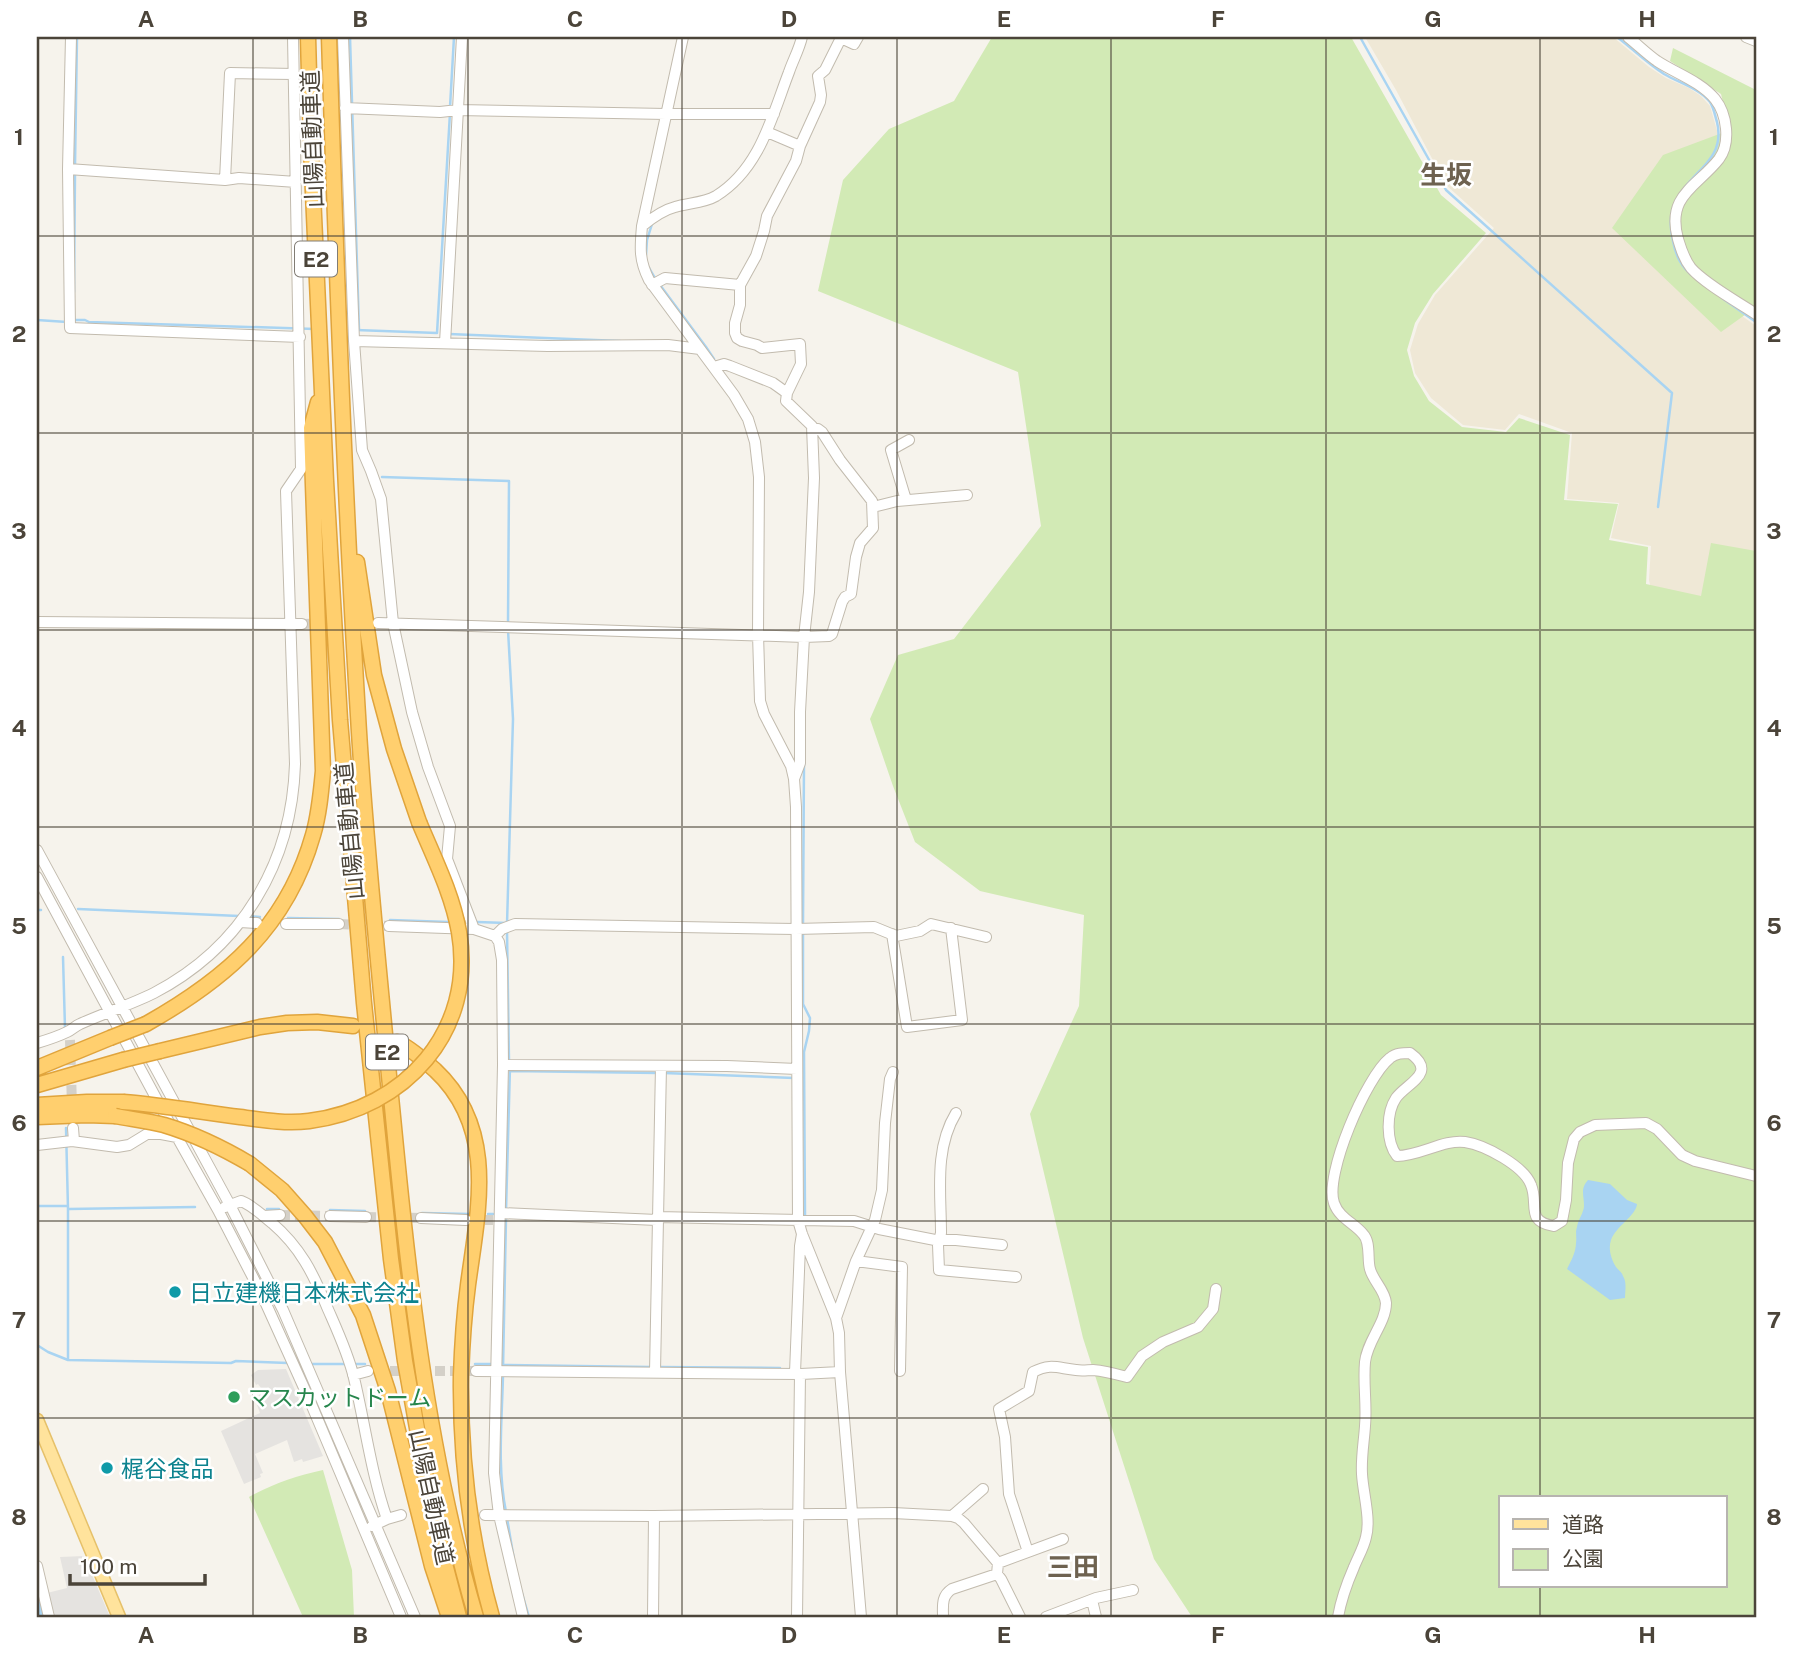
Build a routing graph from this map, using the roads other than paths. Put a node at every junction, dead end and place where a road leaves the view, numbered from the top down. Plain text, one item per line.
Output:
1 (71, 37) edge
2 (293, 37) edge
3 (308, 37) edge
4 (329, 37) edge
5 (343, 37) edge
6 (462, 37) edge
7 (683, 37) edge
8 (802, 37) edge
9 (858, 37) edge
10 (1628, 37) edge
11 (1746, 37) edge
12 (1756, 41) edge
13 (294, 74) junction
14 (349, 108) junction
15 (453, 110) junction
16 (666, 114) junction
17 (774, 114) junction
18 (769, 132) junction
19 (800, 146) junction
20 (73, 169) junction
21 (225, 180) junction
22 (296, 182) junction
23 (642, 226) junction
24 (655, 283) junction
25 (740, 285) junction
26 (1756, 314) edge
27 (299, 331) junction
28 (354, 334) junction
29 (445, 336) junction
30 (700, 349) junction
31 (714, 367) junction
32 (786, 396) junction
33 (815, 430) junction
34 (909, 440) dead end
35 (319, 481) junction
36 (345, 481) junction
37 (967, 495) dead end
38 (906, 500) junction
39 (873, 507) junction
40 (37, 622) edge
41 (378, 623) dead end
42 (393, 623) junction
43 (290, 624) junction
44 (302, 624) tunnel mouth
45 (758, 634) junction
46 (806, 637) junction
47 (794, 779) junction
48 (37, 850) edge
49 (37, 877) edge
50 (242, 918) junction
51 (257, 923) dead end
52 (286, 924) dead end
53 (339, 924) tunnel mouth
54 (389, 926) tunnel mouth
55 (474, 929) junction
56 (801, 929) junction
57 (951, 929) junction
58 (892, 934) junction
59 (495, 936) junction
60 (986, 937) dead end
61 (123, 1007) junction
62 (110, 1012) junction
63 (353, 1026) dead end
64 (397, 1042) dead end
65 (37, 1043) edge
66 (508, 1065) junction
67 (37, 1068) edge
68 (661, 1070) junction
69 (893, 1072) dead end
70 (797, 1075) junction
71 (37, 1085) edge
72 (37, 1105) edge
73 (956, 1113) dead end
74 (37, 1117) edge
75 (73, 1128) dead end
76 (177, 1137) junction
77 (69, 1141) junction
78 (37, 1145) edge
79 (1756, 1177) edge
80 (230, 1205) junction
81 (219, 1210) junction
82 (280, 1215) tunnel mouth
83 (264, 1216) junction
84 (330, 1216) tunnel mouth
85 (501, 1216) junction
86 (366, 1217) tunnel mouth
87 (421, 1218) tunnel mouth
88 (657, 1219) junction
89 (466, 1220) tunnel mouth
90 (798, 1220) junction
91 (872, 1226) junction
92 (802, 1234) junction
93 (939, 1240) junction
94 (1002, 1245) dead end
95 (856, 1261) junction
96 (1016, 1277) dead end
97 (1216, 1289) dead end
98 (836, 1318) junction
99 (351, 1368) junction
100 (499, 1368) junction
101 (655, 1368) junction
102 (368, 1371) tunnel mouth
103 (476, 1371) tunnel mouth
104 (900, 1371) dead end
105 (840, 1372) junction
106 (800, 1374) junction
107 (37, 1420) edge
108 (983, 1489) dead end
109 (852, 1513) junction
110 (401, 1515) dead end
111 (485, 1515) dead end
112 (504, 1515) junction
113 (801, 1515) junction
114 (654, 1516) junction
115 (951, 1516) junction
116 (387, 1519) junction
117 (376, 1524) junction
118 (363, 1530) junction
119 (1063, 1539) dead end
120 (1028, 1552) junction
121 (37, 1566) edge
122 (997, 1568) junction
123 (1133, 1590) dead end
124 (1093, 1600) junction
125 (49, 1617) edge
126 (118, 1617) edge
127 (401, 1617) edge
128 (415, 1617) edge
129 (449, 1617) edge
130 (459, 1617) edge
131 (476, 1617) edge
132 (492, 1617) edge
133 (523, 1617) edge
134 (653, 1617) edge
135 (797, 1617) edge
136 (861, 1617) edge
137 (943, 1617) edge
138 (1020, 1617) edge
139 (1046, 1617) edge
140 (1096, 1617) edge
141 (1338, 1617) edge

1 - 20 street
2 - 13 street
3 - 35 highway, 山陽自動車道 / E2
4 - 36 highway, 山陽自動車道 / E2
5 - 14 street
6 - 15 street
7 - 16 street
8 - 17 street
9 - 19 street
10 - 26 street
11 - 12 street
13 - 21 street
13 - 22 street
14 - 15 street
14 - 28 street
15 - 16 street
15 - 29 street
16 - 17 street
16 - 23 street
17 - 18 street
18 - 19 street
18 - 23 street
19 - 25 street
20 - 21 street
20 - 27 street
21 - 22 street
22 - 27 street
23 - 24 street
24 - 25 street
24 - 30 street
25 - 32 street
27 - 43 street
28 - 29 street
28 - 42 street
29 - 30 street
30 - 31 street
31 - 32 street
31 - 45 street
32 - 33 street
33 - 39 street
33 - 46 street
34 - 38 street
35 - 67 highway, bridge
35 - 130 highway, 山陽自動車道 / E2
36 - 72 highway, bridge
36 - 131 highway, 山陽自動車道 / E2
37 - 38 street
38 - 39 street
39 - 46 street
40 - 43 street
41 - 42 street
42 - 45 street
42 - 55 street
43 - 44 street
43 - 50 street
45 - 46 street
45 - 47 street
46 - 47 street
47 - 56 street
48 - 61 street
49 - 62 street
50 - 51 street
50 - 61 street
52 - 53 street
54 - 55 street
55 - 59 street
56 - 58 street
56 - 59 street
56 - 70 street
57 - 58 street
57 - 58 street
57 - 60 street
59 - 66 street
61 - 62 street
61 - 80 street
62 - 65 street
62 - 76 street
63 - 71 highway, bridge
64 - 132 highway
66 - 68 street
66 - 85 street
68 - 70 street
68 - 88 street
69 - 91 street
70 - 90 street
73 - 93 street
74 - 129 highway, bridge
75 - 77 street
76 - 77 street
76 - 81 street
77 - 78 street
79 - 141 street
80 - 81 street
80 - 83 street
80 - 117 street
81 - 118 street
82 - 83 street
83 - 99 street
84 - 86 street
85 - 88 street
85 - 100 street
87 - 89 street
88 - 90 street
88 - 101 street
90 - 91 street
90 - 92 street
91 - 93 street
91 - 95 street
92 - 98 street
92 - 106 street
93 - 94 street
93 - 96 street
95 - 98 street
95 - 104 street
97 - 120 street
98 - 105 street
99 - 102 street
99 - 116 street
100 - 101 street
100 - 103 street
100 - 112 street
101 - 106 street
105 - 106 street
105 - 109 street
106 - 113 street
107 - 126 main road
108 - 115 street
109 - 113 street
109 - 115 street
109 - 136 street
110 - 116 street
111 - 112 street
112 - 114 street
112 - 133 street
113 - 114 street
113 - 135 street
114 - 134 street
115 - 122 street
116 - 117 street
117 - 118 street
117 - 128 street
118 - 127 street
119 - 120 street
120 - 122 street
121 - 125 street
122 - 137 street
122 - 138 street
123 - 124 street
124 - 139 street
124 - 140 street

